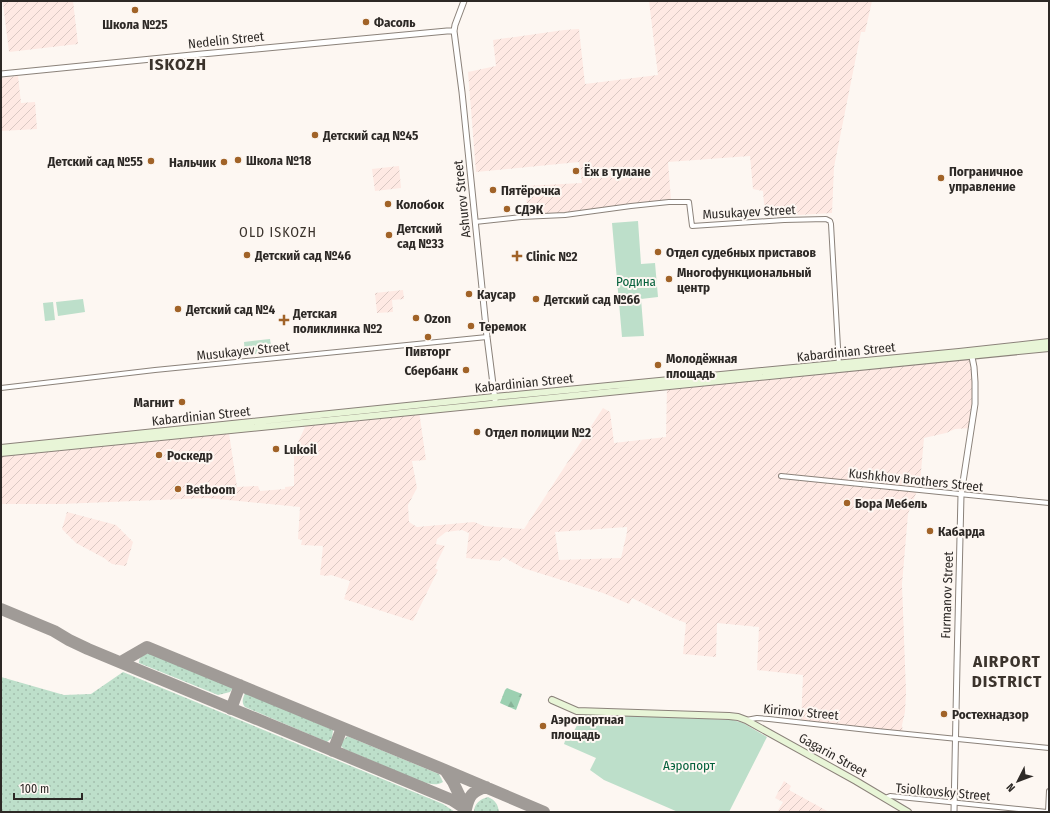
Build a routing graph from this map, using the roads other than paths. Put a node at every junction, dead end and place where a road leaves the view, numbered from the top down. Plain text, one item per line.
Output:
1 (464, 1) edge
2 (454, 31) junction
3 (1, 74) edge
4 (475, 222) junction
5 (487, 337) junction
6 (1049, 342) edge
7 (1049, 348) edge
8 (971, 353) junction
9 (839, 366) junction
10 (1, 388) edge
11 (495, 400) junction
12 (1, 448) edge
13 (1, 453) edge
14 (781, 476) dead end
15 (961, 495) junction
16 (1049, 503) edge
17 (552, 700) dead end
18 (746, 720) junction
19 (956, 739) junction
20 (1049, 748) edge
21 (1049, 791) edge
22 (885, 798) junction
23 (954, 803) junction
24 (908, 812) edge
25 (954, 812) edge
26 (1048, 812) edge

1 - 2 street, Ashurov Street
2 - 3 street, Nedelin Street
2 - 4 street, Ashurov Street
4 - 5 street, Ashurov Street
4 - 9 street, Musukayev Street
5 - 10 street, Musukayev Street
5 - 11 street, Ashurov Street
6 - 8 main road, Kabardinian Street
7 - 8 main road, Kabardinian Street
8 - 9 main road, Kabardinian Street
8 - 15 street, Furmanov Street
9 - 11 main road, Kabardinian Street
11 - 12 main road, Kabardinian Street
11 - 13 main road, Kabardinian Street
14 - 15 street, Kushkhov Brothers Street
15 - 16 street, Kushkhov Brothers Street
15 - 19 street, Furmanov Street
17 - 18 main road, Kirimov Street
18 - 19 street, Kirimov Street
18 - 22 main road, Gagarin Street
19 - 20 street, Kirimov Street
19 - 23 street, Furmanov Street
21 - 26 street
22 - 23 street, Tsiolkovsky Street
22 - 24 main road, Gagarin Street
23 - 25 street, Furmanov Street
23 - 26 street, Tsiolkovsky Street

